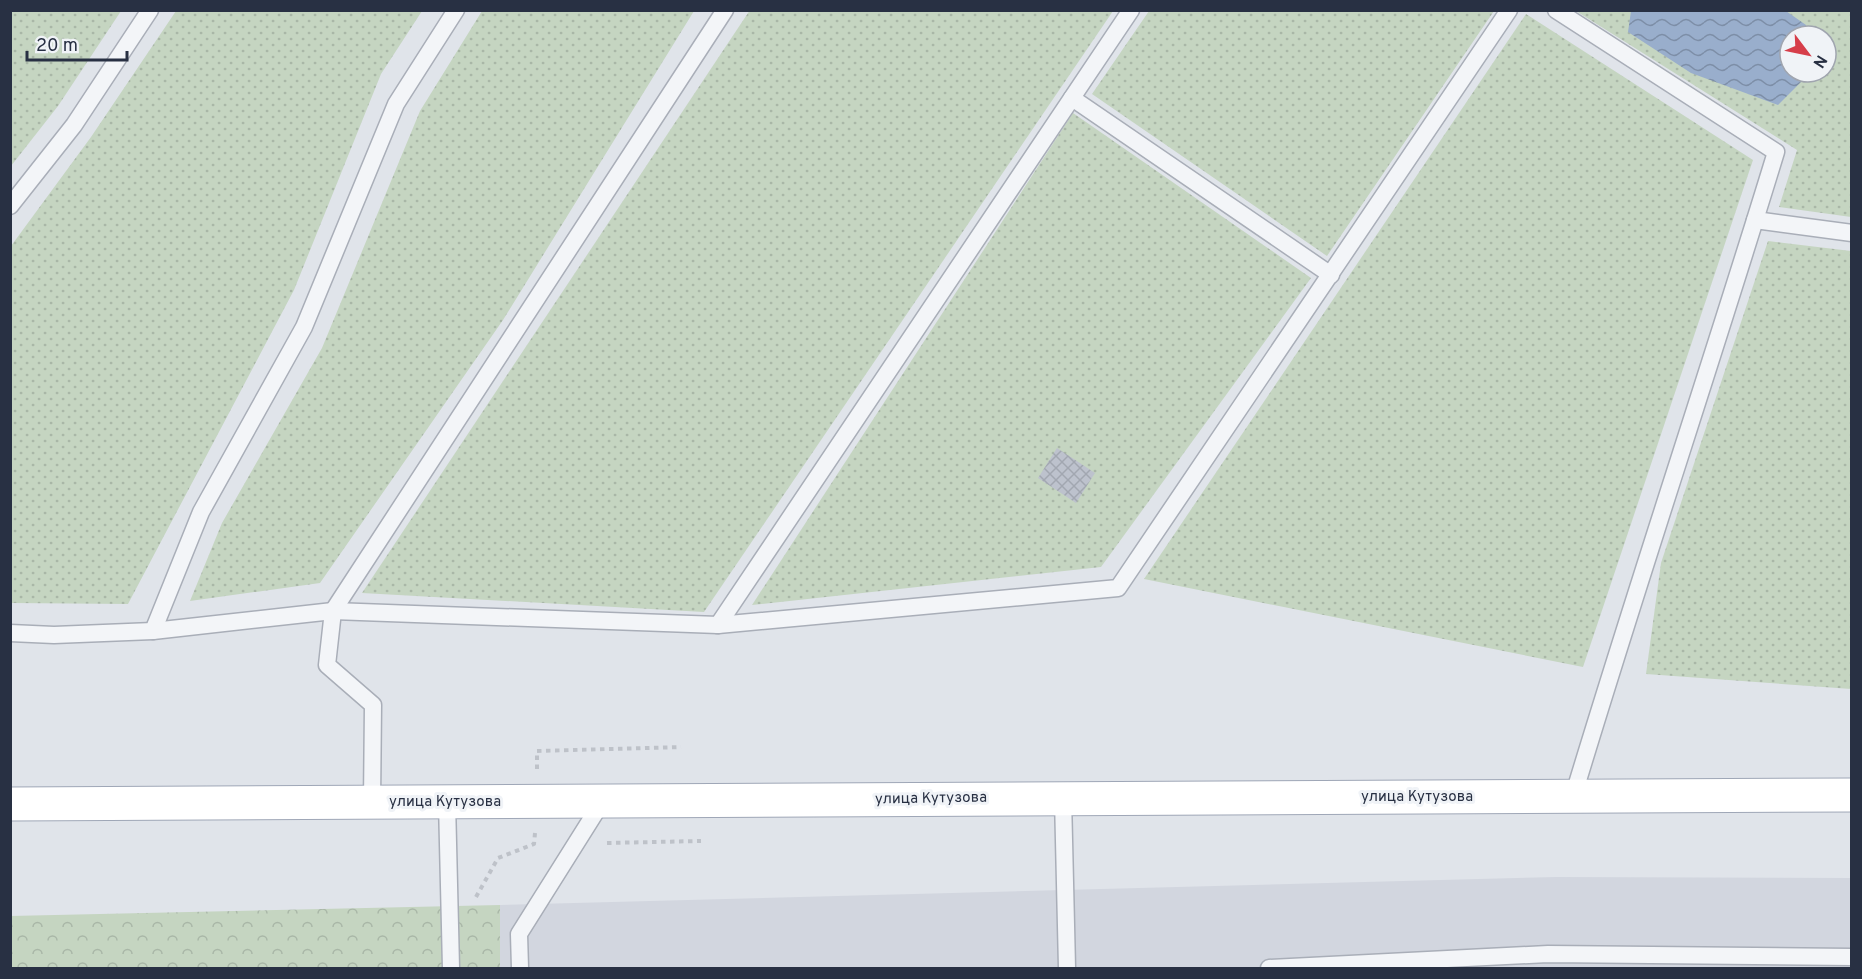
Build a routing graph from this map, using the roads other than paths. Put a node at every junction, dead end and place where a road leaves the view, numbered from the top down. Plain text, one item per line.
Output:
1 (150, 10) edge
2 (456, 10) edge
3 (725, 10) edge
4 (1131, 10) edge
5 (1509, 10) edge
6 (1556, 10) edge
7 (1072, 98) junction
8 (10, 206) edge
9 (1755, 220) junction
10 (1851, 233) edge
11 (1330, 275) junction
12 (333, 611) junction
13 (718, 625) junction
14 (153, 631) junction
15 (10, 633) edge
16 (1851, 795) edge
17 (1573, 797) junction
18 (1063, 798) junction
19 (372, 802) junction
20 (447, 802) junction
21 (602, 802) junction
22 (10, 804) edge
23 (1851, 957) edge
24 (451, 969) edge
25 (520, 969) edge
26 (1067, 969) edge
27 (1269, 969) edge

1 - 8 lane
2 - 14 lane
3 - 12 lane
4 - 7 lane
5 - 11 lane
6 - 9 lane
7 - 11 lane
7 - 13 lane
9 - 10 lane
9 - 17 lane
11 - 13 lane
12 - 13 lane
12 - 14 lane
12 - 19 lane
14 - 15 lane
16 - 17 main road, улица Кутузова
17 - 18 main road, улица Кутузова
18 - 21 main road, улица Кутузова
18 - 26 lane
19 - 20 main road, улица Кутузова
19 - 22 main road, улица Кутузова
20 - 21 main road, улица Кутузова
20 - 24 lane
21 - 25 lane
23 - 27 lane

